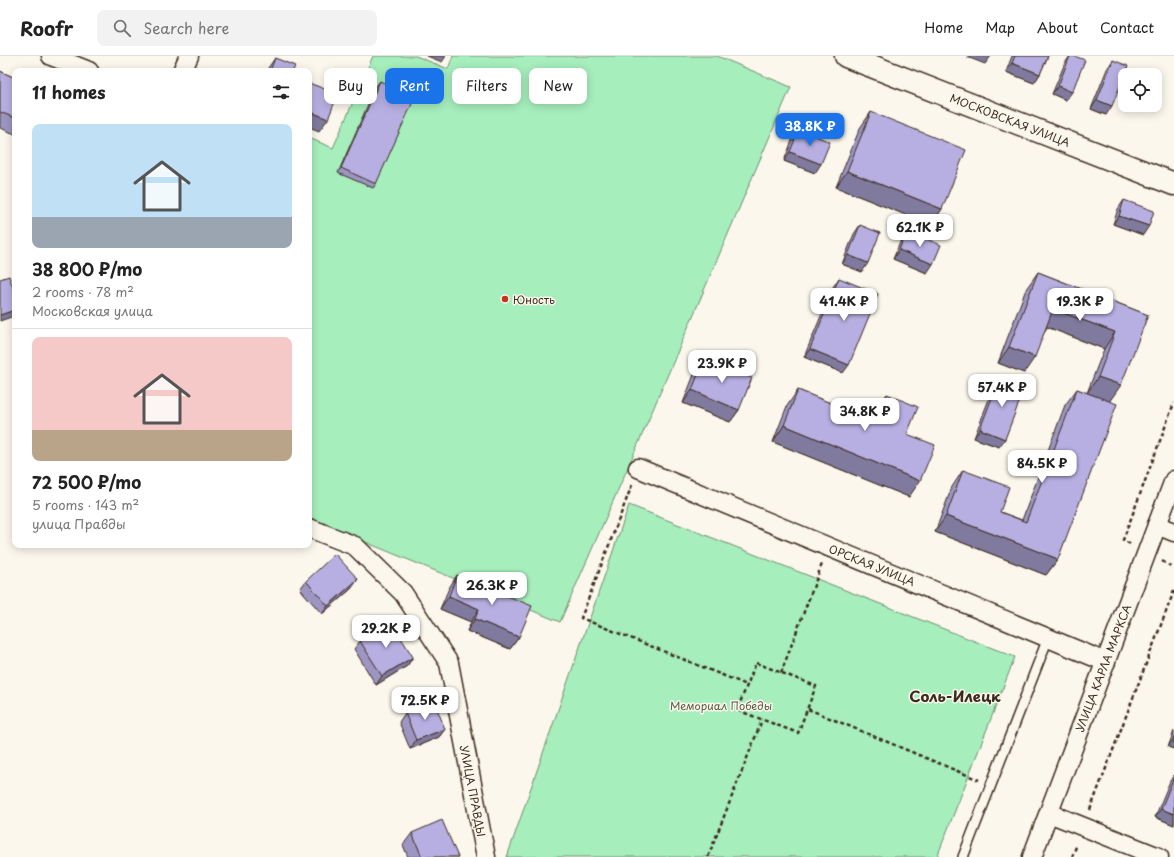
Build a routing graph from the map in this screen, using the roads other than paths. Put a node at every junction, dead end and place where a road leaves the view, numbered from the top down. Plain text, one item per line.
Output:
1 (51, 56) edge
2 (189, 56) edge
3 (846, 56) edge
4 (81, 68) edge
5 (183, 68) edge
6 (1174, 184) edge
7 (638, 468) road end
8 (1174, 480) edge
9 (1157, 525) junction
10 (312, 529) edge
11 (1174, 532) edge
12 (1048, 638) junction
13 (1106, 662) junction
14 (1049, 813) junction
15 (486, 857) edge
16 (963, 857) edge
17 (1032, 857) edge
18 (1159, 857) edge

1 - 4 street
2 - 5 street
3 - 6 street, МОСКОВСКАЯ УЛИЦА
7 - 12 street, ОРСКАЯ УЛИЦА
8 - 9 street, УЛИЦА КАРЛА МАРКСА
9 - 11 street
9 - 13 street, УЛИЦА КАРЛА МАРКСА
10 - 15 street, УЛИЦА ПРАВДЫ
12 - 13 street, ОРСКАЯ УЛИЦА
12 - 16 lane
13 - 14 street, УЛИЦА КАРЛА МАРКСА
14 - 17 street, УЛИЦА КАРЛА МАРКСА
14 - 18 street

